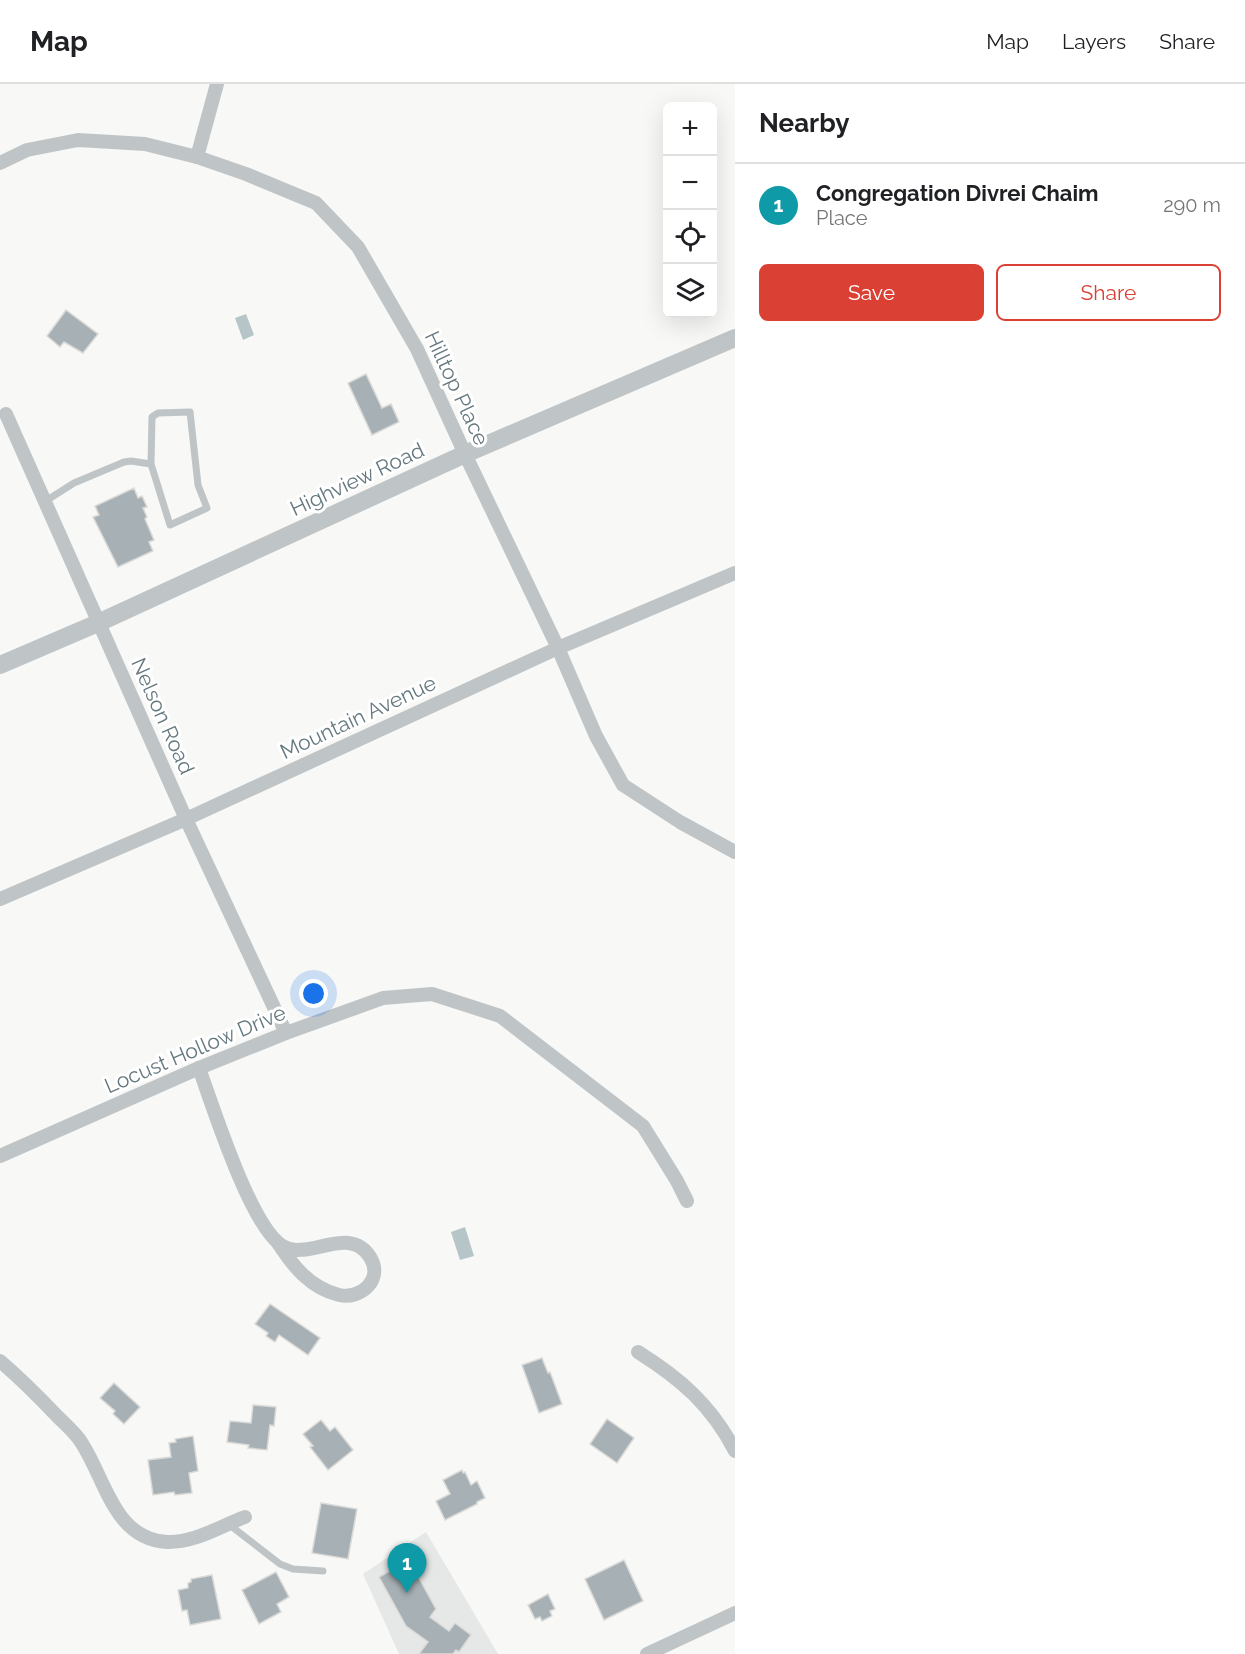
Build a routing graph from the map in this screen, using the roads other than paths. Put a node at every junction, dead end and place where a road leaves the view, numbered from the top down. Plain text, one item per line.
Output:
1 (217, 84) edge
2 (197, 156) junction
3 (0, 163) edge
4 (735, 338) edge
5 (6, 414) dead end
6 (465, 454) junction
7 (150, 464) junction
8 (44, 502) junction
9 (735, 573) edge
10 (98, 622) junction
11 (558, 648) junction
12 (0, 665) edge
13 (186, 819) junction
14 (735, 852) edge
15 (0, 899) edge
16 (286, 1033) junction
17 (199, 1068) junction
18 (0, 1156) edge
19 (687, 1201) dead end
20 (278, 1243) junction
21 (638, 1352) dead end
22 (0, 1361) edge
23 (735, 1451) edge
24 (245, 1517) dead end
25 (227, 1523) junction
26 (323, 1571) dead end
27 (735, 1614) edge
28 (647, 1654) edge

1 - 2 street
2 - 3 street, Hilltop Place
2 - 6 street, Hilltop Place
4 - 6 street, Highview Road
5 - 8 street, Nelson Road
6 - 10 street, Highview Road
6 - 11 street, Hilltop Place
7 - 7 lane
7 - 8 lane
8 - 10 street, Nelson Road
9 - 11 street, Mountain Avenue
10 - 12 street, Highview Road
10 - 13 street, Nelson Road
11 - 13 street, Mountain Avenue
11 - 14 street, Hilltop Place
13 - 15 street, Mountain Avenue
13 - 16 street, Nelson Road
16 - 17 street, Locust Hollow Drive
16 - 19 street, Locust Hollow Drive
17 - 18 street, Locust Hollow Drive
17 - 20 street
20 - 20 street
21 - 23 street
22 - 25 street
24 - 25 street
25 - 26 lane
27 - 28 street

